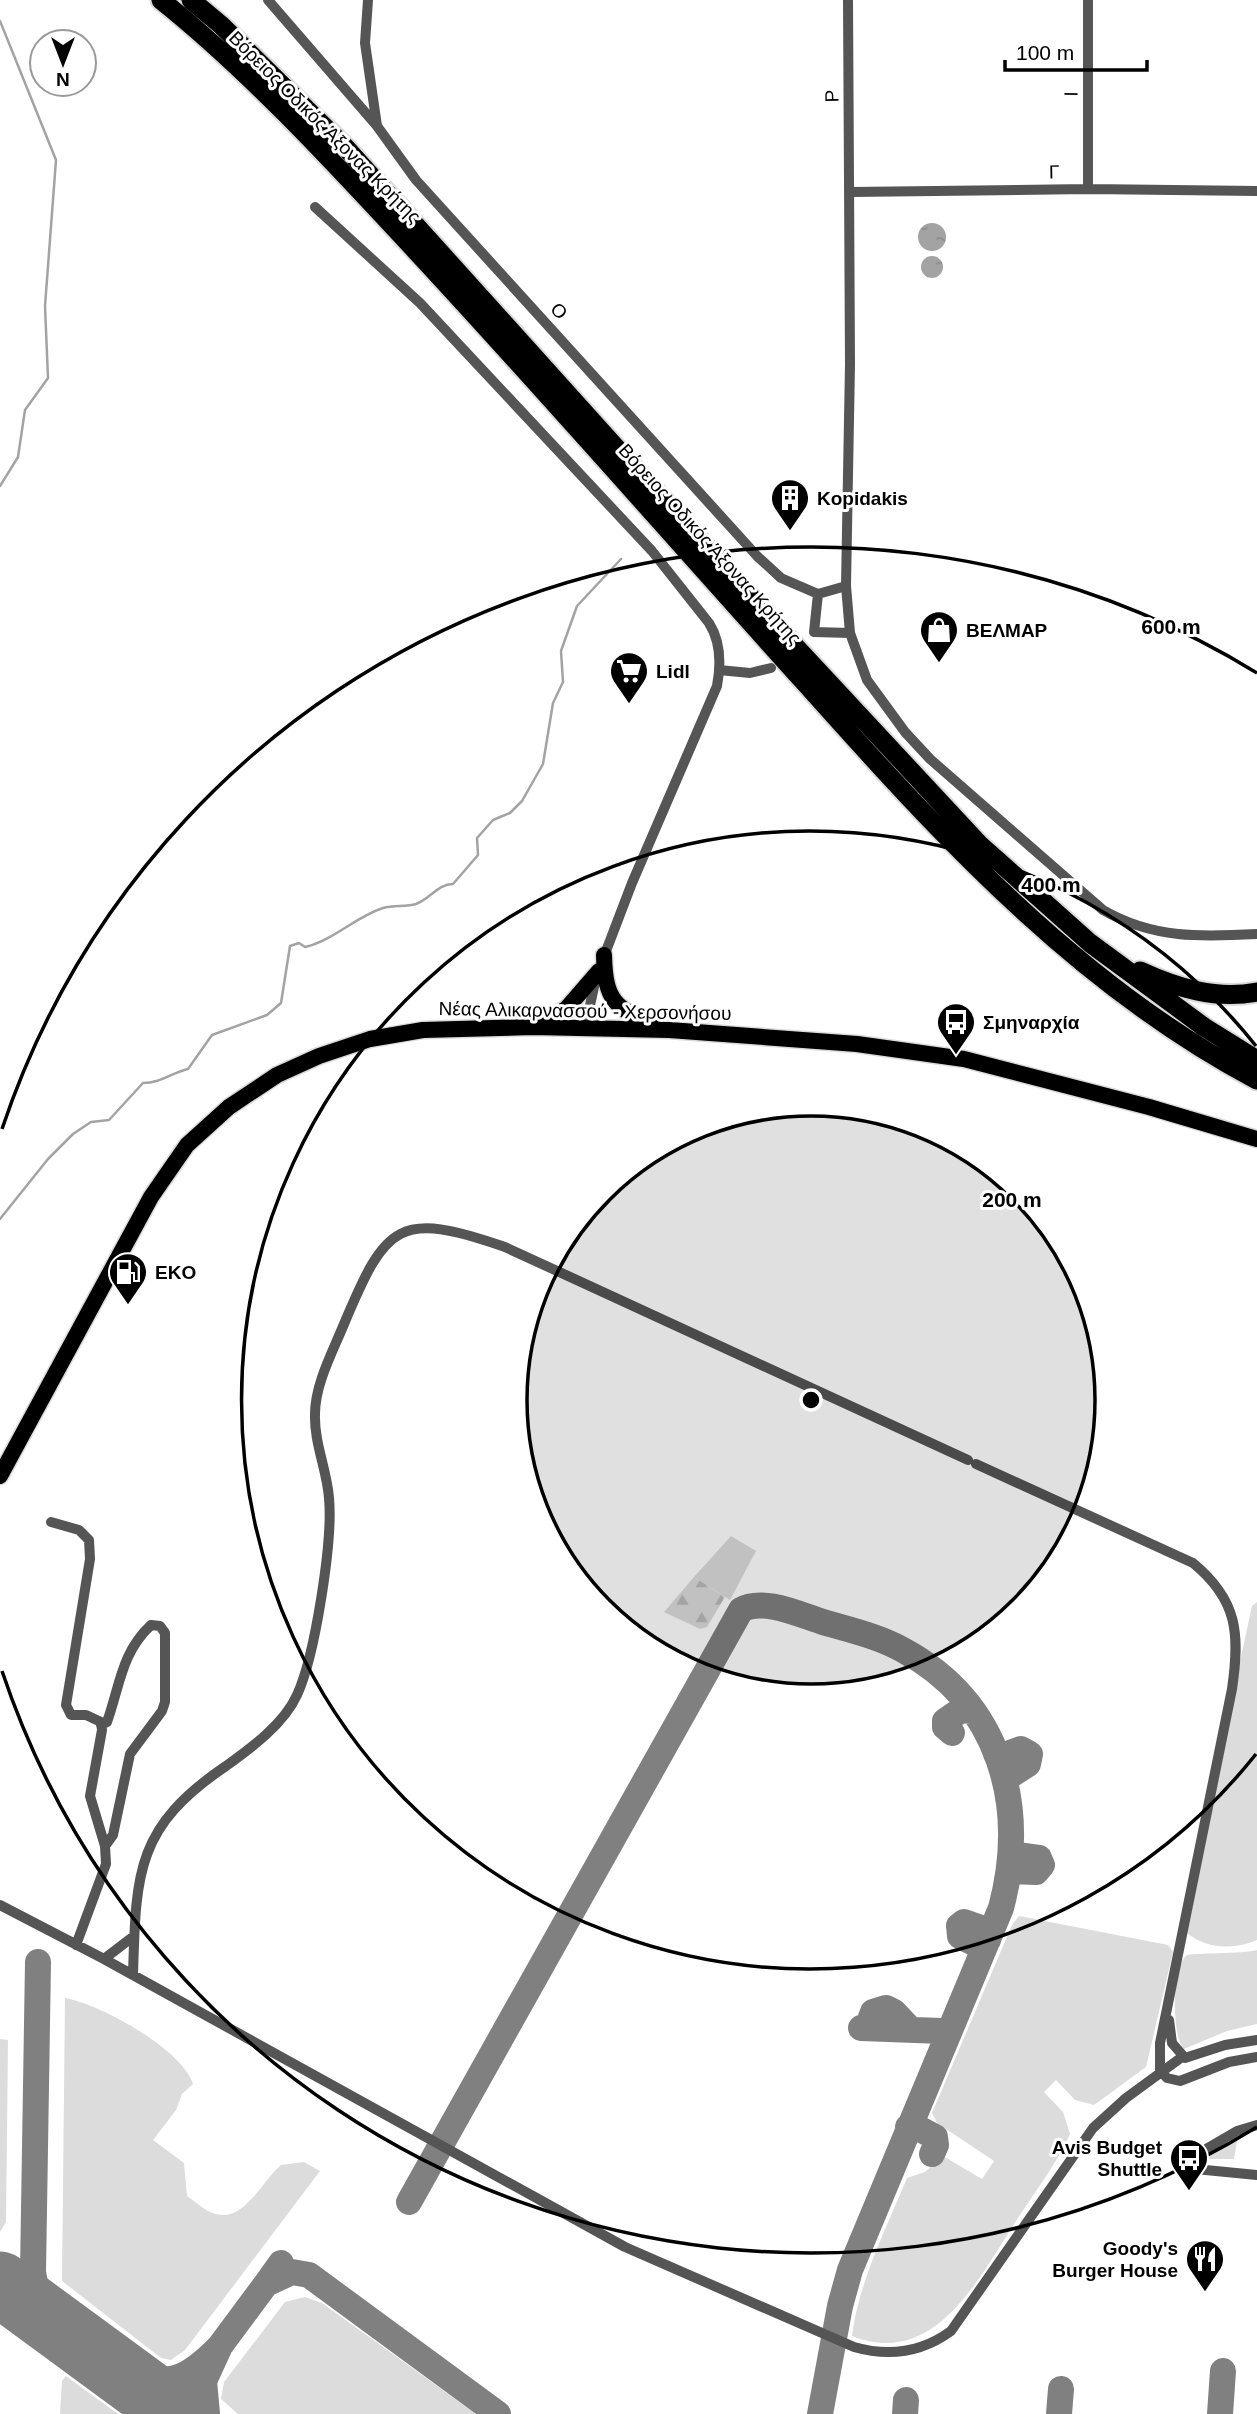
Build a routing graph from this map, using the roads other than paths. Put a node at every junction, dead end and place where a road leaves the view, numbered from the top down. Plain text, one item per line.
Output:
1 (161, 0) edge
2 (191, 0) edge
3 (268, 0) edge
4 (368, 0) edge
5 (848, 0) edge
6 (1088, 0) edge
7 (377, 126) junction
8 (1088, 189) junction
9 (1257, 191) edge
10 (851, 192) junction
11 (315, 207) dead end
12 (846, 586) junction
13 (818, 594) junction
14 (850, 634) junction
15 (771, 668) dead end
16 (719, 670) junction
17 (979, 844) junction
18 (1257, 934) edge
19 (601, 963) junction
20 (1257, 992) edge
21 (533, 1027) junction
22 (585, 1028) junction
23 (669, 1030) junction
24 (1257, 1060) edge
25 (1226, 1064) junction
26 (1257, 1080) edge
27 (1257, 1086) edge
28 (1257, 1139) edge
29 (0, 1476) edge
30 (51, 1522) dead end
31 (101, 1725) junction
32 (105, 1846) junction
33 (0, 1905) edge
34 (134, 1936) junction
35 (76, 1945) junction
36 (104, 1959) junction
37 (133, 1975) junction
38 (1169, 2003) junction
39 (1257, 2040) edge
40 (1257, 2050) edge
41 (1182, 2057) junction
42 (1257, 2057) edge
43 (1162, 2073) junction
44 (1257, 2124) edge
45 (1257, 2175) edge

1 - 25 highway, Βόρειος Οδικός Άξονας Κρήτης
2 - 17 highway, Βόρειος Οδικός Άξονας Κρήτης
3 - 7 street
4 - 7 street, Ο
5 - 10 street, Ρ
6 - 8 street, Ι
7 - 13 street, Ο
8 - 9 street, Γ
8 - 10 street, Γ
10 - 12 street, Ρ
11 - 16 street
12 - 13 street
12 - 14 street, Ρ
13 - 14 street
14 - 18 street, Ρ
15 - 16 street
16 - 19 street
17 - 20 highway
17 - 24 highway, Βόρειος Οδικός Άξονας Κρήτης
19 - 21 main road
19 - 22 street
19 - 23 main road
21 - 22 main road, Νέας Αλικαρνασσού - Χερσονήσου
21 - 29 main road, Νέας Αλικαρνασσού - Χερσονήσου
22 - 23 main road, Νέας Αλικαρνασσού - Χερσονήσου
23 - 28 main road, Νέας Αλικαρνασσού - Χερσονήσου
25 - 26 highway, Βόρειος Οδικός Άξονας Κρήτης
25 - 27 highway
30 - 31 street
31 - 32 street
31 - 32 street
32 - 35 street
33 - 35 street
34 - 36 street
34 - 37 street
34 - 38 street
35 - 36 street
36 - 37 street
37 - 43 street
38 - 41 street
38 - 43 street
39 - 40 street
39 - 41 street
41 - 43 street
42 - 43 street
44 - 45 street

